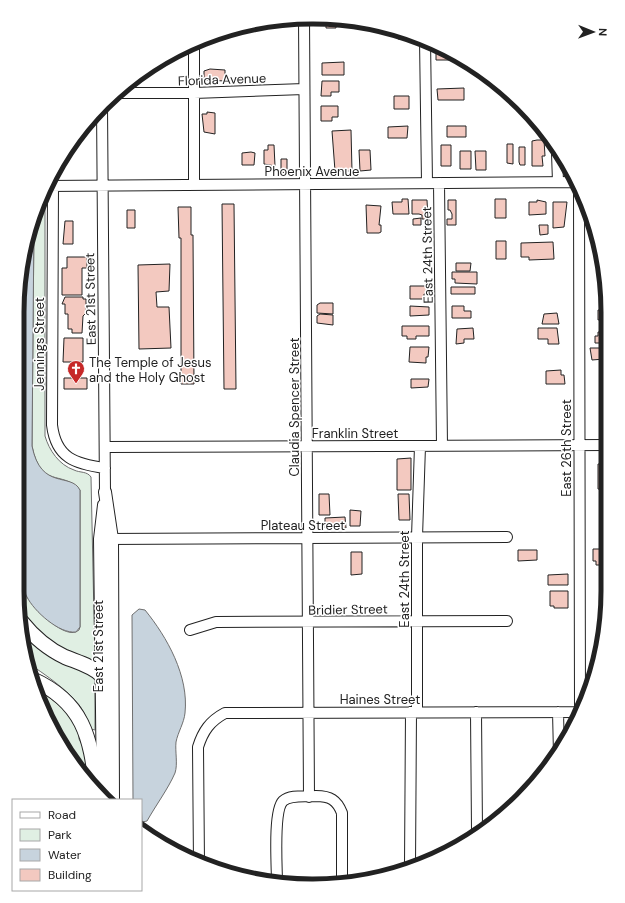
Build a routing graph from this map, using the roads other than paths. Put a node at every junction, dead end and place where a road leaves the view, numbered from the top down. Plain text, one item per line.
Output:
1 (304, 24) edge
2 (425, 47) edge
3 (194, 50) edge
4 (304, 89) junction
5 (126, 93) edge
6 (194, 93) junction
7 (102, 115) edge
8 (557, 160) edge
9 (558, 182) junction
10 (569, 182) edge
11 (427, 183) junction
12 (439, 183) junction
13 (194, 184) junction
14 (306, 184) junction
15 (102, 185) junction
16 (54, 186) edge
17 (50, 193) edge
18 (579, 202) edge
19 (601, 445) edge
20 (307, 446) junction
21 (420, 446) junction
22 (442, 446) junction
23 (579, 446) junction
24 (105, 447) junction
25 (105, 468) junction
26 (105, 492) joint
27 (507, 537) dead end
28 (308, 538) junction
29 (417, 538) junction
30 (106, 539) junction
31 (417, 621) junction
32 (507, 621) dead end
33 (308, 623) junction
34 (26, 626) edge
35 (190, 630) dead end
36 (101, 675) junction
37 (38, 678) edge
38 (39, 682) edge
39 (47, 686) junction
40 (112, 693) junction
41 (580, 699) edge
42 (309, 712) junction
43 (414, 712) junction
44 (476, 712) junction
45 (558, 712) junction
46 (574, 712) edge
47 (559, 740) edge
48 (95, 780) edge
49 (103, 789) edge
50 (309, 796) junction
51 (113, 799) edge
52 (477, 827) edge
53 (199, 856) edge
54 (410, 862) edge
55 (277, 877) edge
56 (342, 877) edge

1 - 4 street, Claudia Spencer Street
2 - 11 street
3 - 6 street
4 - 6 street, Florida Avenue
4 - 14 street, Claudia Spencer Street
5 - 6 street, Florida Avenue
6 - 13 street
7 - 15 street, East 21st Street
8 - 9 street
9 - 10 street, Phoenix Avenue
9 - 12 street, Phoenix Avenue
11 - 12 street, Phoenix Avenue
11 - 14 street, Phoenix Avenue
12 - 22 street, East 24th Street
13 - 14 street, Phoenix Avenue
13 - 15 street, Phoenix Avenue
14 - 20 street, Claudia Spencer Street
15 - 16 street, Phoenix Avenue
15 - 24 street, East 21st Street
17 - 25 street, Jennings Street
18 - 23 street, East 26th Street
19 - 23 street, Franklin Street
20 - 21 street, Franklin Street
20 - 24 street, Franklin Street
20 - 28 street, Claudia Spencer Street
21 - 22 street, Franklin Street
21 - 29 street, East 24th Street
22 - 23 street, Franklin Street
23 - 41 street, East 26th Street
24 - 25 street, East 21st Street
25 - 26 street, East 21st Street
26 - 30 main road, East 21st Street
27 - 29 street, Plateau Street
28 - 29 street, Plateau Street
28 - 30 street, Plateau Street
28 - 33 street, Claudia Spencer Street
29 - 31 street, East 24th Street
30 - 36 main road, East 21st Street
30 - 40 main road, East 21st Street
31 - 32 street, Bridier Street
31 - 33 street, Bridier Street
31 - 43 street, East 24th Street
33 - 35 street, Bridier Street
33 - 42 street, Claudia Spencer Street
34 - 36 highway
36 - 40 street
36 - 49 main road, East 21st Street
37 - 39 highway
38 - 39 highway
39 - 48 highway
40 - 51 main road, East 21st Street
42 - 43 street, Haines Street
42 - 50 street, Claudia Spencer Street
42 - 53 street, Haines Street
43 - 44 street, Haines Street
43 - 54 street, East 24th Street
44 - 45 street, Haines Street
44 - 52 street
45 - 46 street, Haines Street
45 - 47 street
50 - 55 street
50 - 56 street

